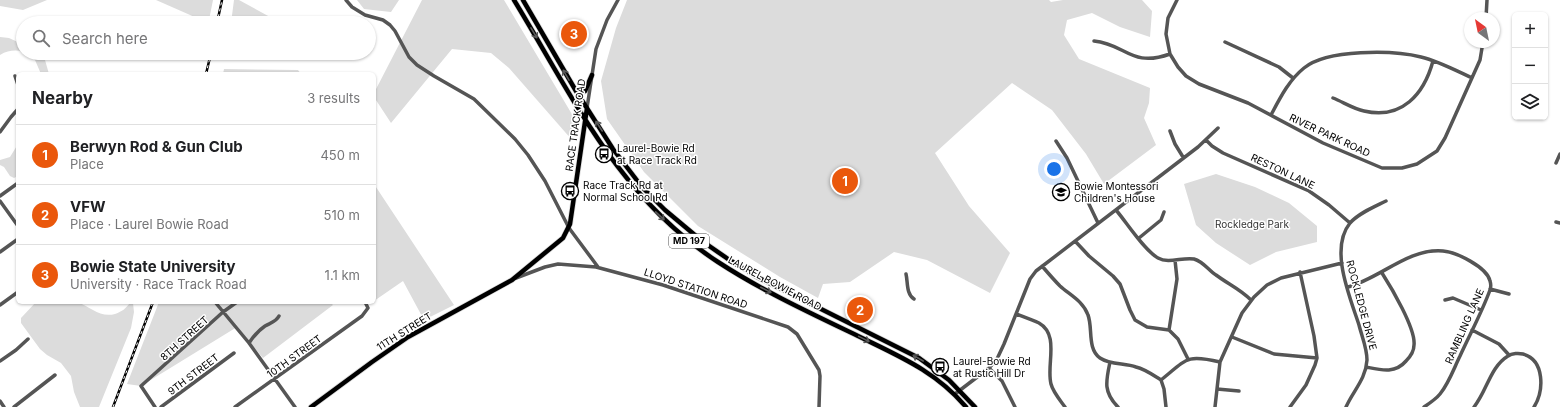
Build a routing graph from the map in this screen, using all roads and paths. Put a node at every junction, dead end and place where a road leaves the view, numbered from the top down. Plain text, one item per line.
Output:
1 (346, 0) edge
2 (514, 0) edge
3 (523, 0) edge
4 (618, 0) edge
5 (1176, 0) edge
6 (1487, 0) edge
7 (1486, 12) edge
8 (369, 16) edge
9 (376, 18) edge
10 (1094, 41) dead end
11 (1225, 42) dead end
12 (1482, 48) edge
13 (1170, 54) junction
14 (1433, 61) junction
15 (592, 75) junction
16 (15, 76) dead end
17 (1293, 78) junction
18 (1472, 78) junction
19 (16, 79) edge
20 (576, 91) junction
21 (1333, 98) dead end
22 (587, 108) junction
23 (16, 111) edge
24 (1271, 115) junction
25 (585, 119) junction
26 (1218, 128) dead end
27 (1170, 131) dead end
28 (0, 132) edge
29 (595, 134) junction
30 (582, 140) junction
31 (1206, 140) junction
32 (1056, 141) dead end
33 (1560, 154) edge
34 (1183, 157) junction
35 (1556, 163) dead end
36 (16, 184) edge
37 (0, 196) edge
38 (0, 201) edge
39 (1386, 201) dead end
40 (1116, 210) junction
41 (1164, 212) dead end
42 (16, 223) edge
43 (1098, 223) junction
44 (1350, 223) junction
45 (569, 228) junction
46 (1139, 238) junction
47 (16, 240) edge
48 (1075, 241) junction
49 (0, 252) edge
50 (1175, 260) junction
51 (1342, 263) junction
52 (1042, 266) junction
53 (597, 267) junction
54 (1300, 272) junction
55 (1382, 273) junction
56 (906, 274) dead end
57 (512, 280) junction
58 (1348, 286) junction
59 (1490, 289) junction
60 (16, 294) edge
61 (1509, 294) dead end
62 (914, 299) dead end
63 (1251, 300) junction
64 (1445, 300) dead end
65 (217, 304) edge
66 (234, 304) edge
67 (366, 304) edge
68 (0, 306) edge
69 (1481, 310) junction
70 (223, 312) junction
71 (1016, 314) junction
72 (279, 316) dead end
73 (1169, 330) junction
74 (1472, 330) junction
75 (1232, 337) junction
76 (28, 339) dead end
77 (249, 343) junction
78 (234, 353) dead end
79 (1508, 355) junction
80 (1316, 358) junction
81 (1188, 359) junction
82 (0, 361) edge
83 (1110, 362) junction
84 (1220, 362) junction
85 (1366, 367) junction
86 (989, 368) junction
87 (55, 375) dead end
88 (275, 379) junction
89 (1161, 380) junction
90 (1217, 389) junction
91 (960, 390) junction
92 (1239, 391) dead end
93 (955, 394) junction
94 (0, 402) edge
95 (819, 406) edge
96 (4, 407) edge
97 (14, 407) edge
98 (154, 407) edge
99 (161, 407) edge
100 (235, 407) edge
101 (295, 407) edge
102 (311, 407) edge
103 (966, 407) edge
104 (975, 407) edge
105 (1015, 407) edge
106 (1065, 407) edge
107 (1118, 407) edge
108 (1166, 407) edge
109 (1215, 407) edge
110 (1290, 407) edge
111 (1346, 407) edge
112 (1424, 407) edge
113 (1474, 407) edge
114 (1534, 407) edge

1 - 8 street
2 -> 25 main road, LAUREL BOWIE ROAD / MD 197
20 -> 3 main road, LAUREL BOWIE ROAD / MD 197
4 - 15 street, RACE TRACK ROAD
5 - 13 street, RIVER PARK ROAD
6 - 7 street
9 - 45 street
10 - 13 street
11 - 17 street
12 - 18 street, RIVER PARK ROAD
13 - 24 street, RIVER PARK ROAD
14 - 17 street
14 - 18 street
14 - 21 street
15 - 20 main road
15 - 22 street, RACE TRACK ROAD
16 - 19 street
17 - 24 street
18 - 24 street, RIVER PARK ROAD
20 - 22 main road, LAUREL BOWIE ROAD / MD 197
22 - 25 main road, RACE TRACK ROAD
91 -> 22 main road, LAUREL BOWIE ROAD / MD 197
23 - 28 street
25 - 29 main road, LAUREL BOWIE ROAD / MD 197
25 - 30 main road, RACE TRACK ROAD
26 - 31 street
27 - 34 street
29 - 30 main road
29 -> 93 main road, LAUREL BOWIE ROAD / MD 197
30 - 45 main road, RACE TRACK ROAD
31 - 34 street
31 - 44 street, RESTON LANE
32 - 43 street
33 - 35 street
34 - 40 street
36 - 37 street
38 - 42 street
39 - 44 street
40 - 43 street
40 - 46 street
41 - 46 street
43 - 48 street
44 - 51 street, ROCKLEDGE DRIVE
45 - 53 street
45 - 57 main road
46 - 50 street
47 - 49 street
48 - 52 street
48 - 73 street
50 - 63 street
50 - 73 street
51 - 54 street
51 - 58 street, ROCKLEDGE DRIVE
52 - 71 street
52 - 83 street
53 - 57 street, LLOYD STATION ROAD
53 - 95 street, LLOYD STATION ROAD
54 - 63 street
54 - 80 street
55 - 58 street, RAMBLING LANE
55 - 59 street, RAMBLING LANE
55 - 85 street
56 - 62 street
57 - 102 main road, 11TH STREET
58 - 85 street, ROCKLEDGE DRIVE
59 - 61 street
59 - 69 street, RAMBLING LANE
60 - 68 street
63 - 75 street
64 - 69 street
65 - 70 street
66 - 70 street, 8TH STREET
67 - 88 street, 10TH STREET
69 - 74 street, RAMBLING LANE
70 - 77 street
70 - 98 street, 8TH STREET
71 - 86 street
71 - 106 street
72 - 77 street
73 - 81 street
74 - 79 street
74 - 112 street, RAMBLING LANE
75 - 80 street
75 - 84 street
76 - 82 street
77 - 88 street
78 - 99 street, 9TH STREET
79 - 113 street
79 - 114 street
80 - 110 street
81 - 84 street
81 - 89 street
83 - 89 street
83 - 107 street
84 - 90 street
85 - 111 street, ROCKLEDGE DRIVE
86 - 91 street
86 - 105 street
87 - 97 street
88 - 100 street, 10TH STREET
88 - 101 street
89 - 108 street
90 - 92 street
90 - 109 street
91 - 93 street
91 - 104 main road, LAUREL BOWIE ROAD / MD 197
93 - 103 main road, LAUREL BOWIE ROAD / MD 197
94 - 96 street

